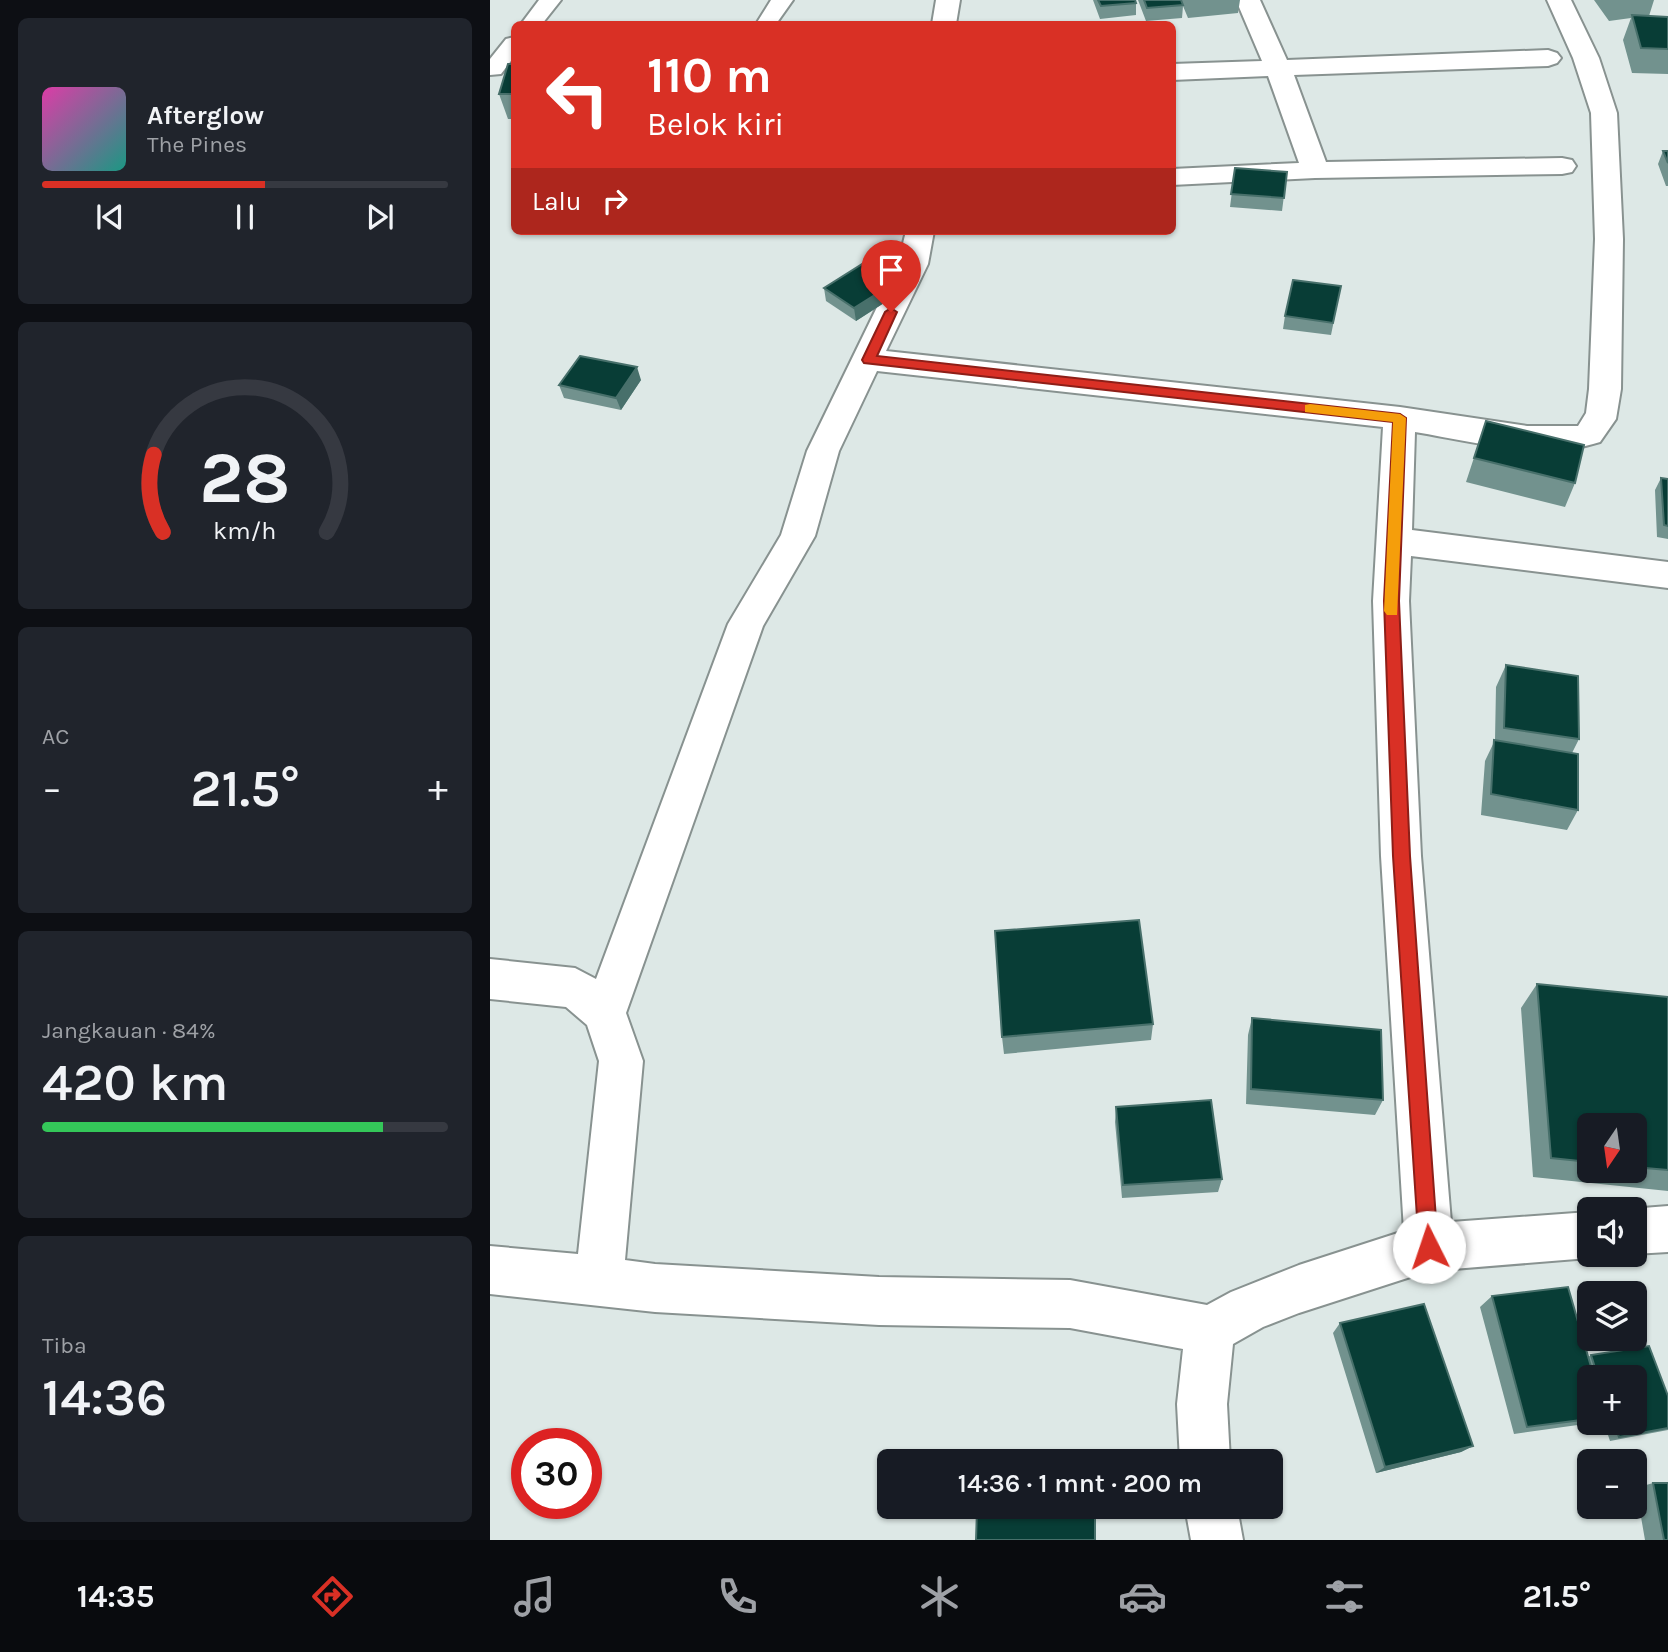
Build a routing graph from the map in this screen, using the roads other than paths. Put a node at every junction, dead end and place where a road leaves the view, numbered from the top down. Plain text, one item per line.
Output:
1 (550, 0) edge
2 (782, 0) edge
3 (948, 0) edge
4 (1248, 0) edge
5 (1559, 0) edge
6 (533, 21) edge
7 (768, 21) edge
8 (944, 21) edge
9 (511, 48) edge
10 (1548, 58) dead end
11 (1278, 68) junction
12 (494, 69) dead end
13 (1176, 72) edge
14 (1562, 166) dead end
15 (1315, 170) junction
16 (1176, 177) edge
17 (919, 235) edge
18 (869, 360) junction
19 (1400, 418) junction
20 (1395, 541) junction
21 (1668, 575) edge
22 (490, 979) edge
23 (606, 1013) junction
24 (1668, 1229) edge
25 (1647, 1230) edge
26 (1577, 1236) edge
27 (1429, 1247) junction
28 (490, 1270) edge
29 (599, 1280) junction
30 (1210, 1330) junction
31 (1204, 1449) edge
32 (1213, 1519) edge
33 (1217, 1540) edge

1 - 6 lane
2 - 7 lane
3 - 8 street
4 - 11 street
5 - 19 street
9 - 12 lane
10 - 11 street
11 - 13 street
11 - 15 street
14 - 15 street
15 - 16 street
17 - 18 street
18 - 19 street
18 - 23 street
19 - 20 street
20 - 21 street
20 - 27 street
22 - 23 street
23 - 29 street
24 - 25 street
26 - 27 street
27 - 30 street
28 - 29 street
29 - 30 street
30 - 31 street
32 - 33 street

